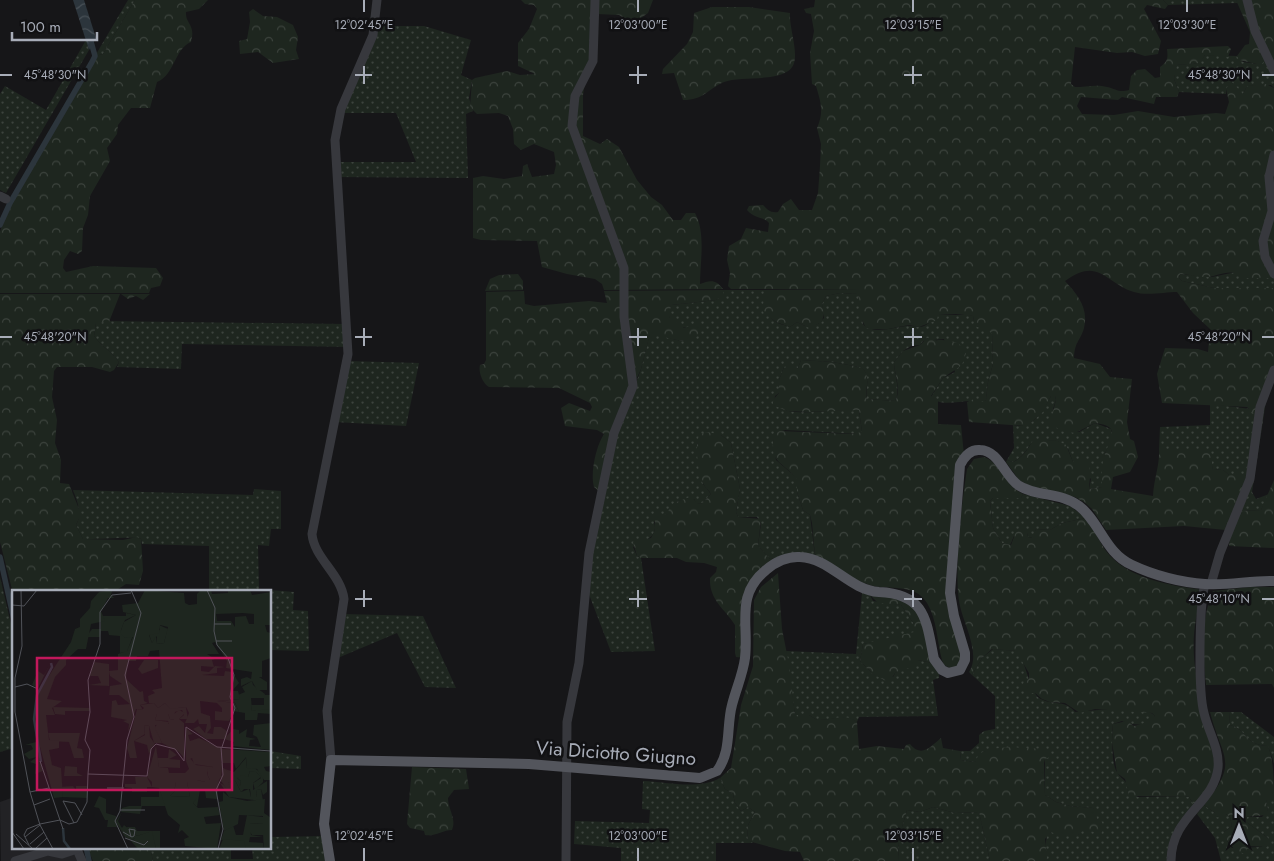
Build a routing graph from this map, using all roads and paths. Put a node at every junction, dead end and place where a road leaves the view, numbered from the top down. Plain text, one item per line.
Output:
1 (378, 0) edge
2 (594, 0) edge
3 (1247, 0) edge
4 (1274, 71) edge
5 (1274, 155) edge
6 (1274, 274) edge
7 (1274, 370) edge
8 (1274, 580) edge
9 (1208, 584) junction
10 (331, 760) junction
11 (567, 767) junction
12 (77, 848) edge
13 (15, 861) edge
14 (82, 861) edge
15 (330, 861) edge
16 (566, 861) edge
17 (1171, 861) edge

1 - 10 street
2 - 11 street
3 - 4 street
5 - 6 street
7 - 9 street
8 - 9 main road, Via Diciotto Giugno
9 - 11 main road, Via Diciotto Giugno
9 - 17 street
10 - 11 main road, Via Diciotto Giugno
10 - 15 main road
11 - 16 street
12 - 13 street
12 - 14 street

